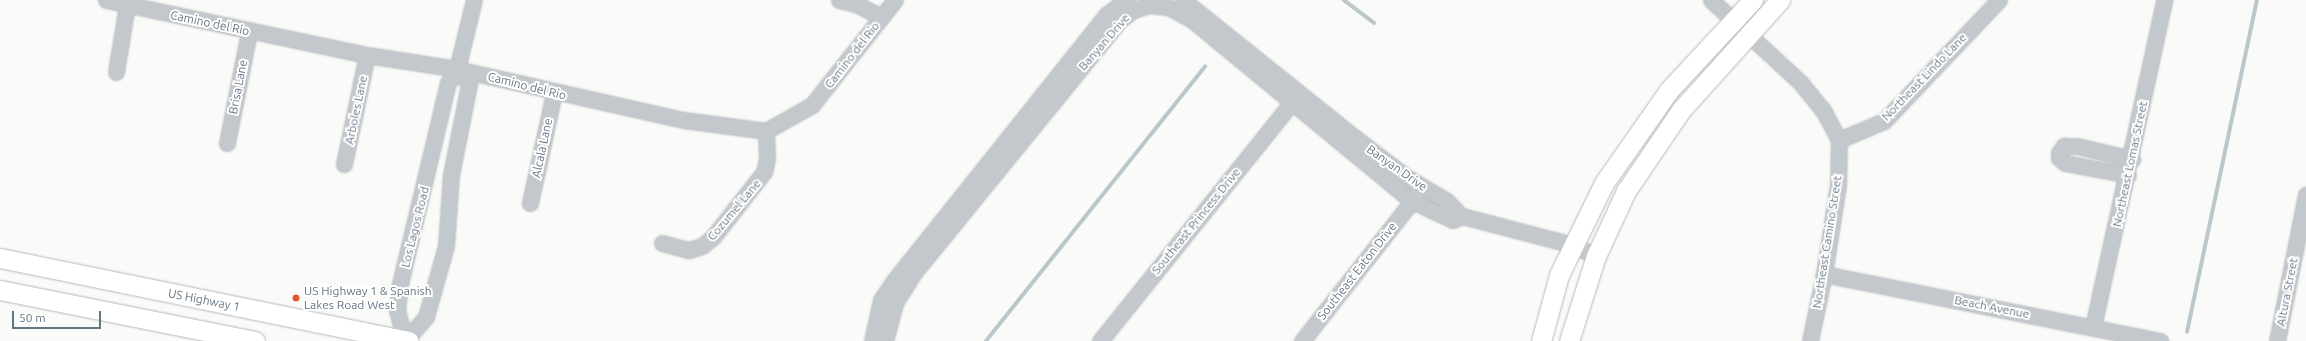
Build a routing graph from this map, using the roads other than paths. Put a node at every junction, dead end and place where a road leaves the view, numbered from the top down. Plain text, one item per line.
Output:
1 (106, 0) edge
2 (474, 0) edge
3 (839, 0) edge
4 (895, 0) edge
5 (1183, 0) edge
6 (1711, 0) edge
7 (1752, 0) edge
8 (1780, 0) edge
9 (1999, 0) edge
10 (2164, 0) edge
11 (127, 5) junction
12 (1122, 8) edge
13 (882, 17) junction
14 (1734, 21) junction
15 (249, 32) junction
16 (1748, 34) junction
17 (1236, 48) junction
18 (367, 55) junction
19 (457, 69) junction
20 (116, 72) dead end
21 (554, 92) junction
22 (1292, 102) junction
23 (766, 131) junction
24 (1839, 140) junction
25 (227, 143) dead end
26 (2132, 159) junction
27 (344, 164) dead end
28 (2128, 175) junction
29 (2306, 195) edge
30 (1412, 201) junction
31 (530, 203) dead end
32 (1462, 216) junction
33 (662, 243) dead end
34 (1574, 245) junction
35 (1596, 256) junction
36 (0, 258) edge
37 (1824, 274) junction
38 (896, 287) junction
39 (0, 290) edge
40 (2093, 327) junction
41 (255, 341) edge
42 (406, 341) edge
43 (872, 341) edge
44 (885, 341) edge
45 (1100, 341) edge
46 (1302, 341) edge
47 (1541, 341) edge
48 (1569, 341) edge
49 (1810, 341) edge
50 (2160, 341) edge
51 (2277, 341) edge

1 - 11 street, Camino del Rio
2 - 19 street, Los Lagos Road
3 - 13 street
4 - 13 street, Camino del Rio
5 - 17 street, Banyan Drive
6 - 14 street, Northeast Camino Street
7 - 14 main road
8 - 16 main road
9 - 24 street, Northeast Lindo Lane
10 - 26 street, Northeast Lomas Street
11 - 15 street, Camino del Rio
11 - 20 street
12 - 17 street, Banyan Drive
12 - 38 street, Banyan Drive
13 - 23 street, Camino del Rio
14 - 16 street, Northeast Camino Street
14 - 34 main road
15 - 18 street, Camino del Rio
15 - 25 street, Brisa Lane
16 - 24 street, Northeast Camino Street
16 - 35 main road
17 - 22 street, Banyan Drive
17 - 32 street, Banyan Drive
18 - 19 street, Camino del Rio
18 - 27 street, Arboles Lane
19 - 21 street, Camino del Rio
19 - 42 street, Los Lagos Road
19 - 42 street
21 - 23 street, Camino del Rio
21 - 31 street, Alcala Lane
22 - 30 street, Banyan Drive
22 - 45 street, Southeast Princess Drive
23 - 33 street, Cozumel Lane
24 - 37 street, Northeast Camino Street
26 - 28 street, Northeast Lomas Street
26 - 28 street
28 - 40 street, Northeast Lomas Street
29 - 51 street, Altura Street
30 - 32 street, Banyan Drive
30 - 46 street, Southeast Eaton Drive
32 - 34 street, Banyan Drive
34 - 35 street, Banyan Drive
34 - 47 main road
35 - 48 main road
36 - 42 main road, US Highway 1
37 - 40 street, Beach Avenue
37 - 49 street, Northeast Camino Street
38 - 43 street, Banyan Drive
38 - 44 street, Banyan Drive
39 - 41 main road
40 - 50 street, Beach Avenue

